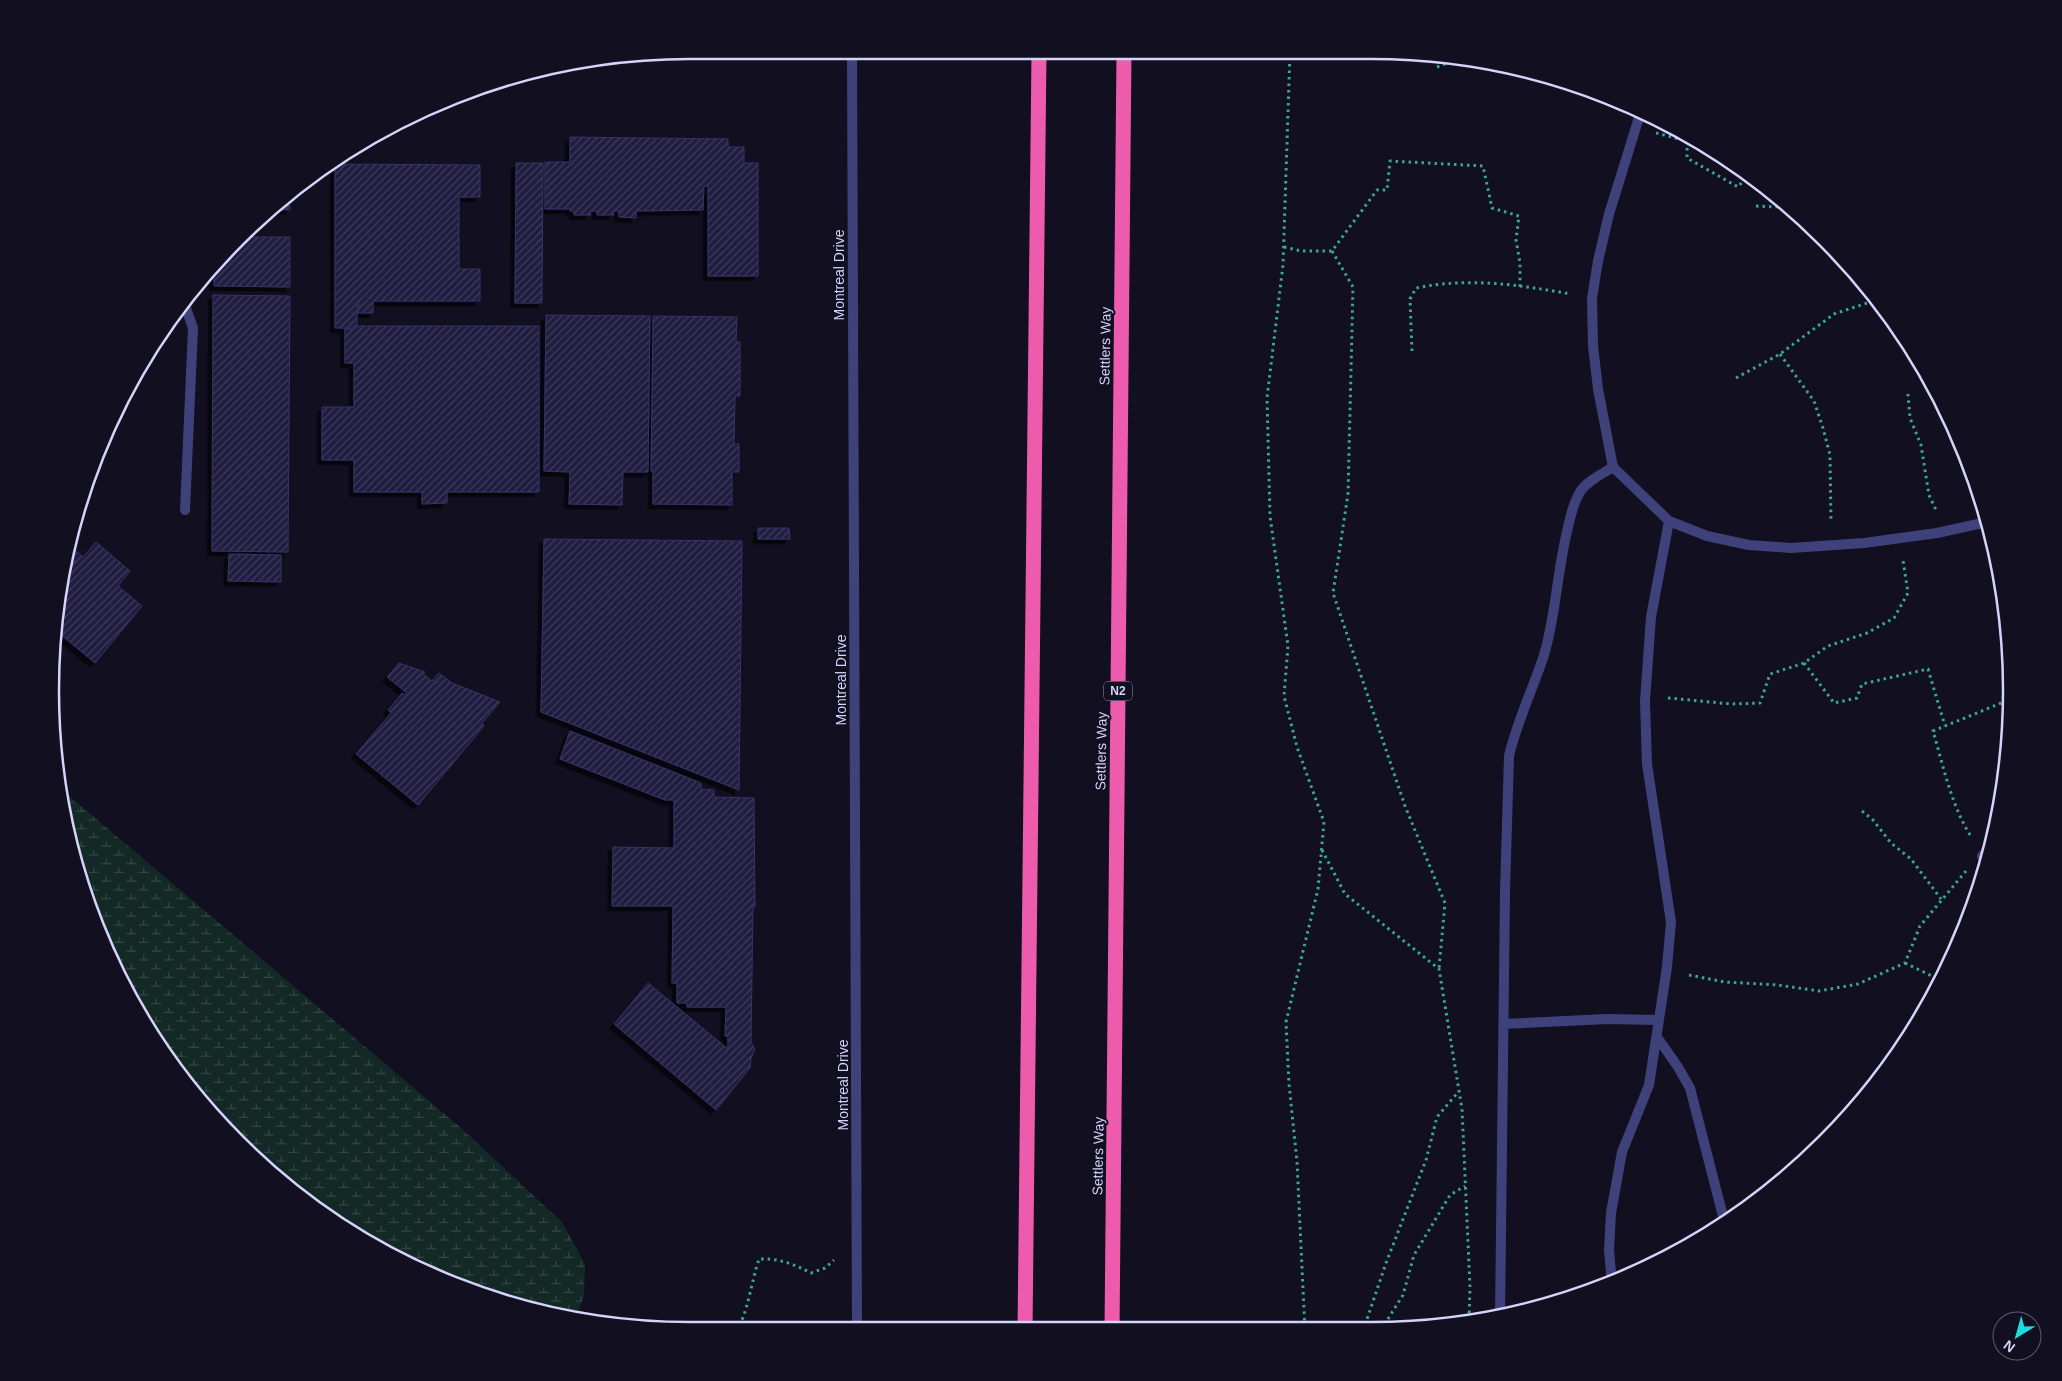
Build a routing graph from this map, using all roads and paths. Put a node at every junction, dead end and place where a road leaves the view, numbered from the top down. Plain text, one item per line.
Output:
1 (852, 59) edge
2 (1039, 59) edge
3 (1124, 59) edge
4 (1290, 59) edge
5 (1446, 63) edge
6 (1437, 67) dead end
7 (1639, 119) edge
8 (1636, 128) junction
9 (1680, 139) edge
10 (1687, 143) edge
11 (1744, 180) edge
12 (1756, 206) dead end
13 (1777, 207) edge
14 (1284, 248) junction
15 (1332, 251) junction
16 (1520, 287) junction
17 (1592, 298) junction
18 (1870, 302) edge
19 (186, 310) edge
20 (1412, 351) dead end
21 (1780, 354) junction
22 (1736, 378) dead end
23 (1908, 394) dead end
24 (1613, 467) junction
25 (185, 510) dead end
26 (1669, 521) junction
27 (1981, 523) edge
28 (1938, 533) junction
29 (1900, 540) junction
30 (1834, 545) junction
31 (1804, 663) junction
32 (1645, 701) junction
33 (2003, 702) edge
34 (1945, 726) junction
35 (1862, 811) dead end
36 (1322, 849) junction
37 (1983, 851) edge
38 (1980, 861) edge
39 (1941, 899) junction
40 (1905, 963) junction
41 (1667, 967) junction
42 (1439, 969) junction
43 (1934, 977) edge
44 (1659, 1020) junction
45 (1503, 1024) junction
46 (1657, 1038) junction
47 (1459, 1090) junction
48 (1465, 1186) junction
49 (1723, 1215) edge
50 (857, 1259) junction
51 (1611, 1275) edge
52 (1500, 1309) edge
53 (1469, 1314) edge
54 (742, 1322) edge
55 (857, 1322) edge
56 (1025, 1322) edge
57 (1112, 1322) edge
58 (1305, 1322) edge
59 (1366, 1322) edge
60 (1386, 1322) edge

1 - 50 street, Montreal Drive
2 - 56 highway
3 - 57 highway, Settlers Way / N2
4 - 14 path
5 - 6 path
7 - 8 street
8 - 9 path
8 - 17 street
10 - 11 path
12 - 13 path
14 - 15 path
14 - 36 path
15 - 16 path
15 - 42 path
16 - 17 path
16 - 20 path
17 - 24 street
18 - 21 path
19 - 25 street
21 - 22 path
21 - 30 path
23 - 28 path
24 - 26 street
24 - 45 street
26 - 30 street
26 - 32 street
27 - 28 street
28 - 29 street
29 - 30 street
29 - 31 path
31 - 32 path
31 - 34 path
32 - 41 street
33 - 34 path
34 - 37 path
35 - 39 path
36 - 42 path
36 - 58 path
38 - 39 path
39 - 40 path
40 - 41 path
40 - 43 path
41 - 44 street
42 - 47 path
44 - 45 street
44 - 46 street
45 - 52 street
46 - 49 street
46 - 51 street
47 - 48 path
47 - 59 path
48 - 53 path
48 - 60 path
50 - 54 path
50 - 55 street, Montreal Drive

